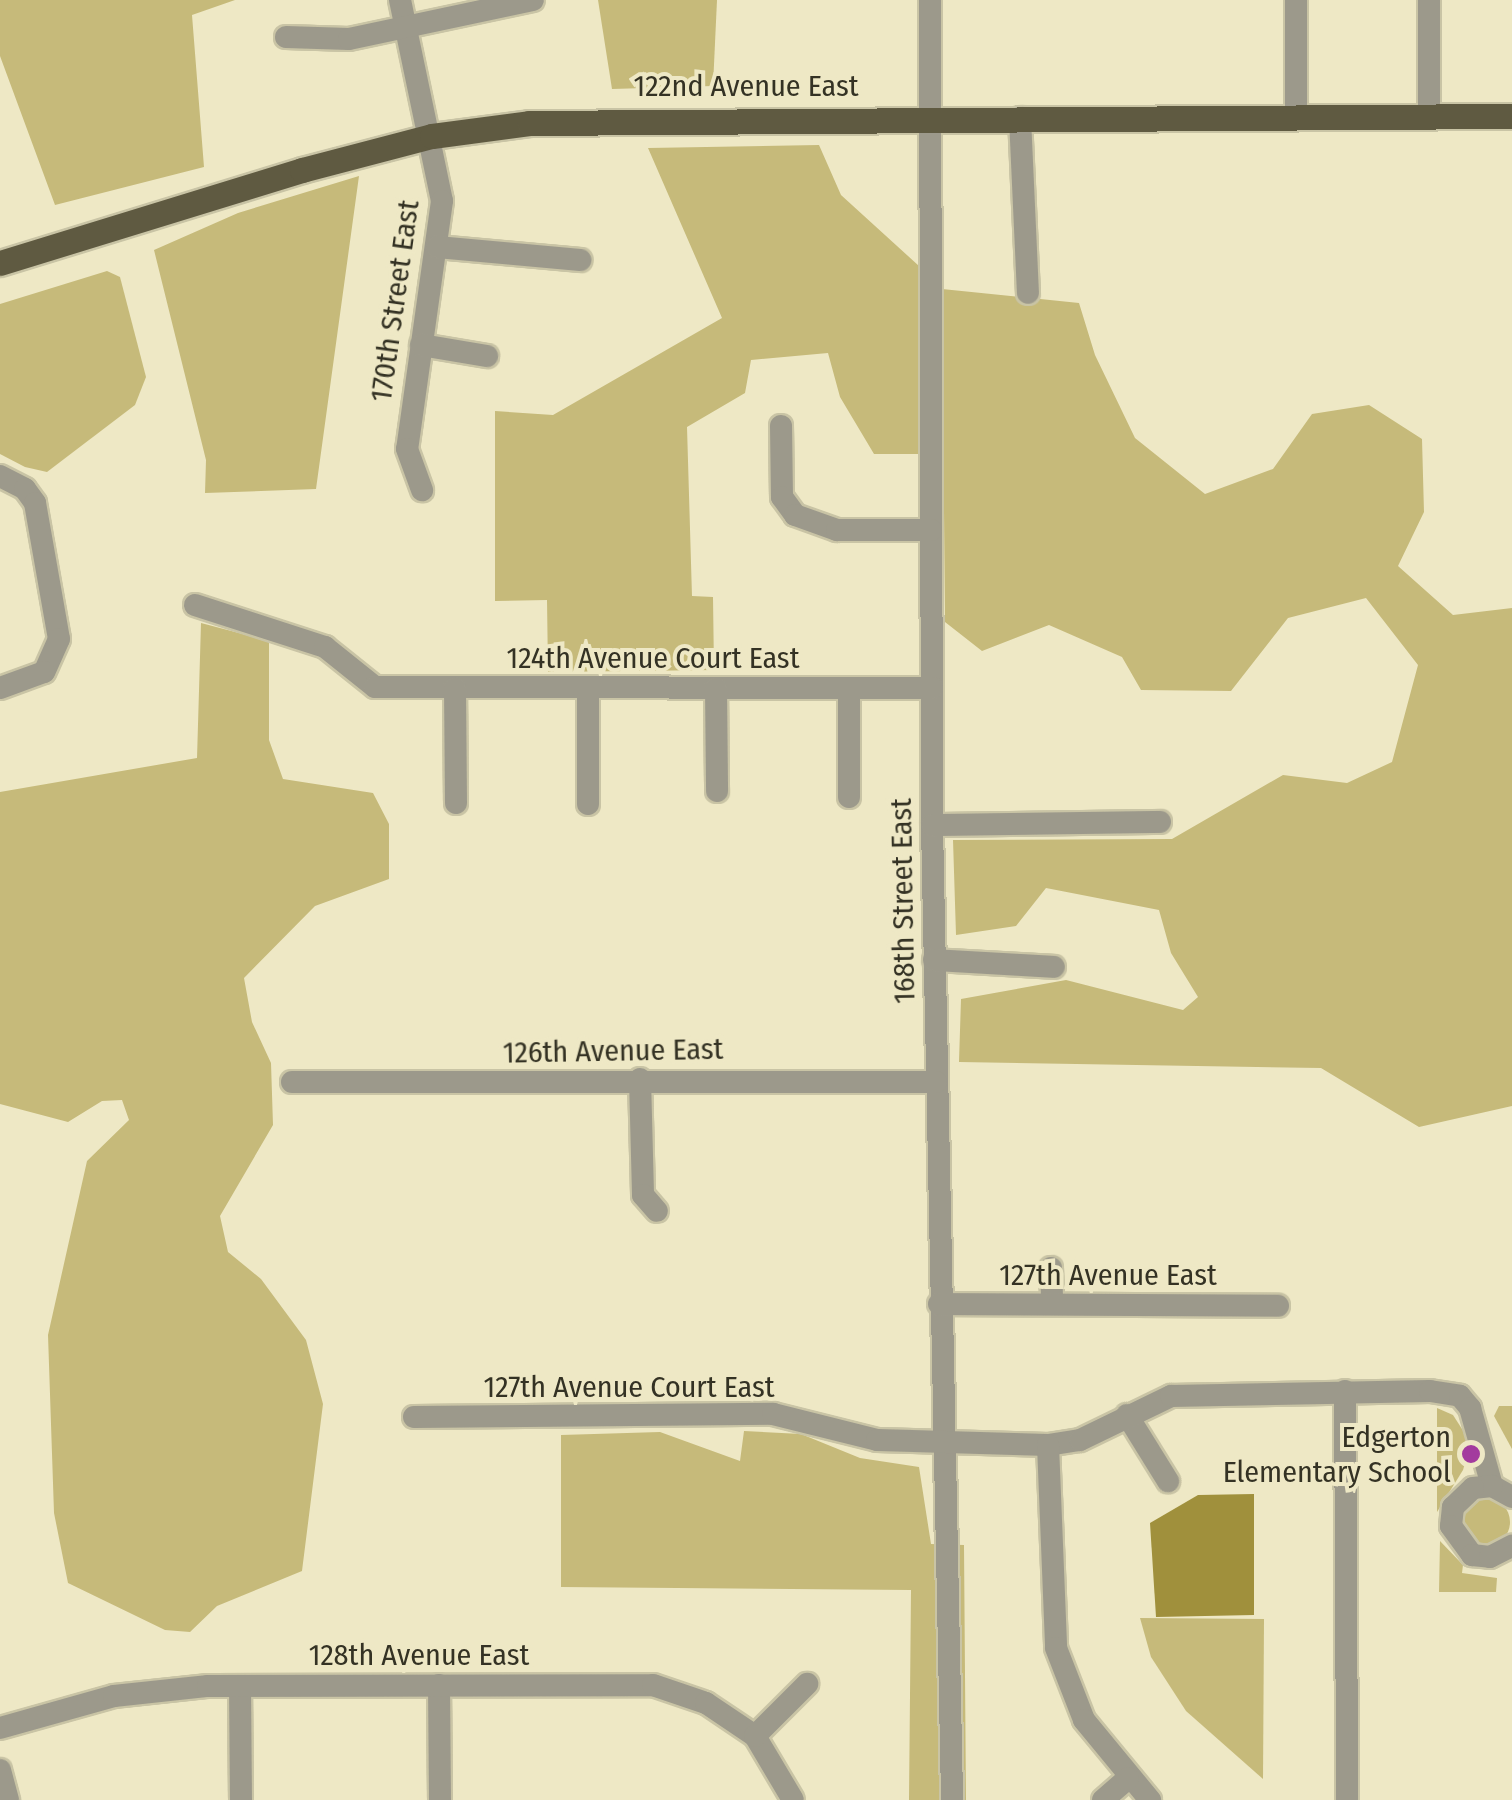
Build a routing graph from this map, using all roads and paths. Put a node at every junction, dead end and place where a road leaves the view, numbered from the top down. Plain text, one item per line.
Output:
1 (400, 0) edge
2 (533, 0) edge
3 (930, 0) edge
4 (1296, 0) edge
5 (1429, 0) edge
6 (406, 24) junction
7 (286, 38) dead end
8 (1512, 116) edge
9 (1296, 117) junction
10 (1429, 117) junction
11 (930, 118) junction
12 (1020, 118) junction
13 (432, 136) junction
14 (437, 247) junction
15 (580, 260) dead end
16 (0, 263) edge
17 (1028, 293) dead end
18 (421, 345) junction
19 (487, 356) dead end
20 (782, 426) dead end
21 (0, 476) edge
22 (422, 490) dead end
23 (931, 530) junction
24 (195, 605) dead end
25 (0, 688) edge
26 (455, 688) junction
27 (588, 688) junction
28 (716, 688) junction
29 (848, 688) junction
30 (932, 688) junction
31 (716, 791) dead end
32 (850, 797) dead end
33 (456, 803) dead end
34 (588, 804) dead end
35 (1160, 822) dead end
36 (932, 825) junction
37 (934, 960) junction
38 (1054, 967) dead end
39 (640, 1079) junction
40 (292, 1082) dead end
41 (936, 1082) junction
42 (658, 1211) dead end
43 (1052, 1268) dead end
44 (938, 1304) junction
45 (1052, 1304) junction
46 (1278, 1306) dead end
47 (1345, 1391) junction
48 (1127, 1415) junction
49 (414, 1418) dead end
50 (1048, 1445) junction
51 (943, 1446) junction
52 (1168, 1481) dead end
53 (1502, 1492) edge
54 (1512, 1546) edge
55 (808, 1684) dead end
56 (439, 1685) junction
57 (240, 1686) junction
58 (0, 1728) edge
59 (756, 1736) junction
60 (0, 1770) edge
61 (1128, 1778) junction
62 (8, 1800) edge
63 (241, 1800) edge
64 (440, 1800) edge
65 (793, 1800) edge
66 (952, 1800) edge
67 (1104, 1800) edge
68 (1150, 1800) edge
69 (1346, 1800) edge

1 - 6 street, 170th Street East
2 - 6 street
3 - 11 street, 168th Street East
4 - 9 street
5 - 10 street
6 - 7 street
6 - 13 street, 170th Street East
8 - 10 main road, 122nd Avenue East
9 - 10 main road, 122nd Avenue East
9 - 12 main road, 122nd Avenue East
11 - 12 main road, 122nd Avenue East
11 - 13 main road, 122nd Avenue East
11 - 23 street, 168th Street East
12 - 17 street
13 - 14 street, 170th Street East
13 - 16 main road, 122nd Avenue East
14 - 15 street
14 - 18 street, 170th Street East
18 - 19 street
18 - 22 street, 170th Street East
20 - 23 street
21 - 25 street
23 - 30 street, 168th Street East
24 - 26 street, 124th Avenue Court East
26 - 27 street, 124th Avenue Court East
26 - 33 street
27 - 28 street, 124th Avenue Court East
27 - 34 street
28 - 29 street, 124th Avenue Court East
28 - 31 street
29 - 30 street, 124th Avenue Court East
29 - 32 street
30 - 36 street, 168th Street East
35 - 36 street
36 - 37 street, 168th Street East
37 - 38 street
37 - 41 street, 168th Street East
39 - 40 street, 126th Avenue East
39 - 41 street, 126th Avenue East
39 - 42 street
41 - 44 street, 168th Street East
43 - 45 street
44 - 45 street, 127th Avenue East
44 - 51 street, 168th Street East
45 - 46 street, 127th Avenue East
47 - 48 street, 127th Avenue Court East
47 - 53 street, 127th Avenue Court East
47 - 69 street
48 - 50 street, 127th Avenue Court East
48 - 52 street
49 - 51 street, 127th Avenue Court East
50 - 51 street, 127th Avenue Court East
50 - 61 street
51 - 66 street, 168th Street East
53 - 54 street
55 - 59 street
56 - 57 street, 128th Avenue East
56 - 59 street, 128th Avenue East
56 - 64 street
57 - 58 street, 128th Avenue East
57 - 63 street
59 - 65 street
60 - 62 street
61 - 67 street
61 - 68 street

